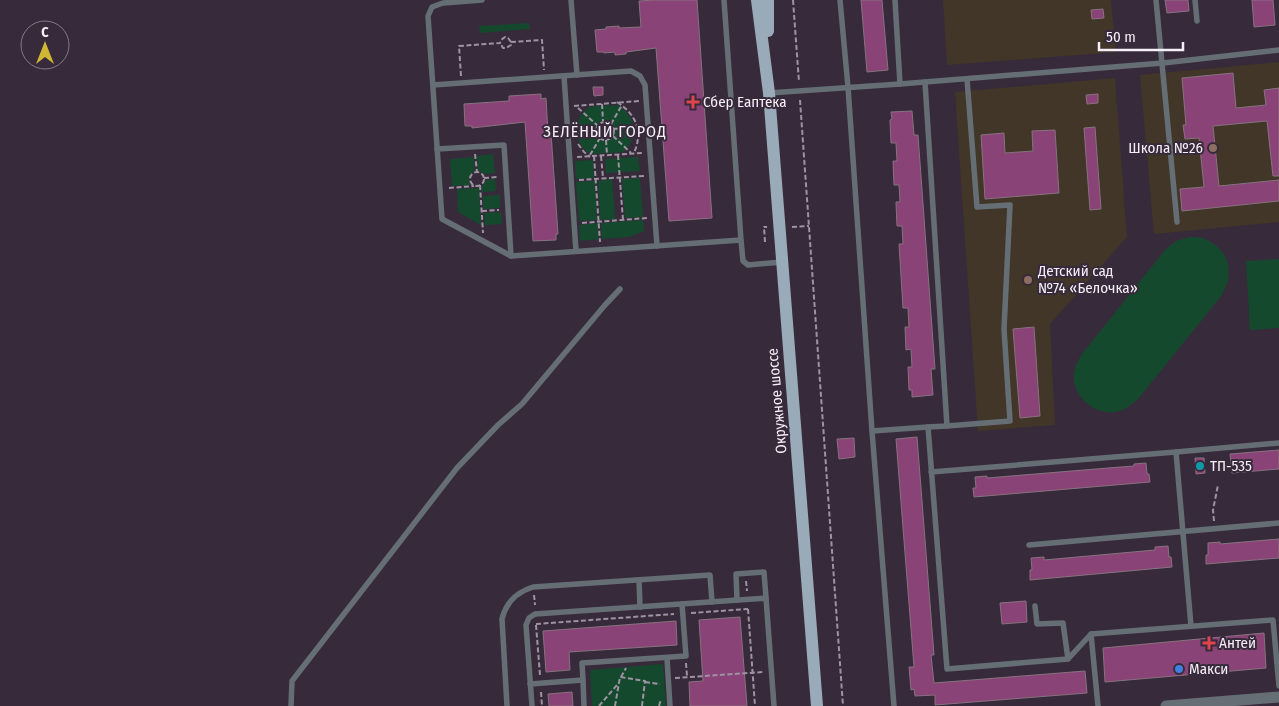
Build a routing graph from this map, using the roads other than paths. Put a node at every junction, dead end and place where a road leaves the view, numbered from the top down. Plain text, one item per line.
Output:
1 (482, 0) edge
2 (572, 0) edge
3 (724, 0) edge
4 (757, 0) edge
5 (768, 0) edge
6 (840, 0) edge
7 (895, 0) edge
8 (1156, 0) edge
9 (1195, 0) edge
10 (464, 1) edge
11 (1197, 21) dead end
12 (1279, 50) edge
13 (1163, 63) junction
14 (577, 75) junction
15 (564, 76) junction
16 (967, 78) junction
17 (924, 82) junction
18 (900, 84) junction
19 (433, 85) junction
20 (848, 88) junction
21 (769, 93) junction
22 (437, 149) junction
23 (1177, 222) dead end
24 (741, 240) junction
25 (657, 246) junction
26 (576, 251) junction
27 (511, 256) junction
28 (782, 262) junction
29 (620, 289) dead end
30 (947, 426) junction
31 (928, 427) junction
32 (872, 431) junction
33 (1279, 444) edge
34 (1176, 452) junction
35 (931, 472) junction
36 (1279, 524) edge
37 (1182, 532) junction
38 (1029, 545) dead end
39 (639, 580) junction
40 (766, 598) junction
41 (737, 600) junction
42 (712, 602) junction
43 (682, 604) junction
44 (640, 606) junction
45 (1035, 606) dead end
46 (1191, 626) junction
47 (1091, 634) junction
48 (1277, 635) edge
49 (666, 658) junction
50 (1068, 659) junction
51 (583, 680) junction
52 (530, 684) junction
53 (1279, 686) edge
54 (1279, 697) edge
55 (291, 706) edge
56 (507, 706) edge
57 (532, 706) edge
58 (584, 706) edge
59 (670, 706) edge
60 (774, 706) edge
61 (817, 706) edge
62 (894, 706) edge
63 (1098, 706) edge
64 (1166, 706) edge

1 - 10 lane
2 - 14 lane
3 - 24 lane
4 - 21 main road, Окружное шоссе
5 - 21 main road, Окружное шоссе
6 - 20 lane
7 - 18 lane
8 - 13 lane
9 - 11 lane
10 - 19 lane
12 - 13 lane
13 - 16 lane
13 - 23 lane
14 - 15 lane
14 - 25 lane
15 - 19 lane
15 - 26 lane
16 - 17 lane
16 - 30 lane
17 - 18 lane
17 - 30 lane
18 - 20 lane
19 - 22 lane
20 - 21 lane
20 - 32 lane
21 - 28 main road, Окружное шоссе
22 - 27 lane
22 - 27 lane
24 - 25 lane
24 - 28 lane
25 - 26 lane
26 - 27 lane
28 - 61 main road, Окружное шоссе
29 - 55 lane
30 - 31 lane
31 - 32 lane
31 - 35 lane
32 - 62 lane
33 - 34 lane
34 - 35 lane
34 - 37 lane
35 - 50 lane
36 - 37 lane
37 - 38 lane
37 - 46 lane
39 - 42 lane
39 - 44 lane
39 - 56 lane
40 - 41 lane
40 - 41 lane
40 - 60 lane
41 - 42 lane
42 - 43 lane
43 - 44 lane
43 - 49 lane
44 - 52 lane
45 - 50 lane
46 - 47 lane
46 - 48 lane
47 - 50 lane
47 - 63 lane
48 - 53 lane
49 - 51 lane
49 - 59 lane
51 - 52 lane
51 - 58 lane
52 - 57 lane
54 - 64 street

